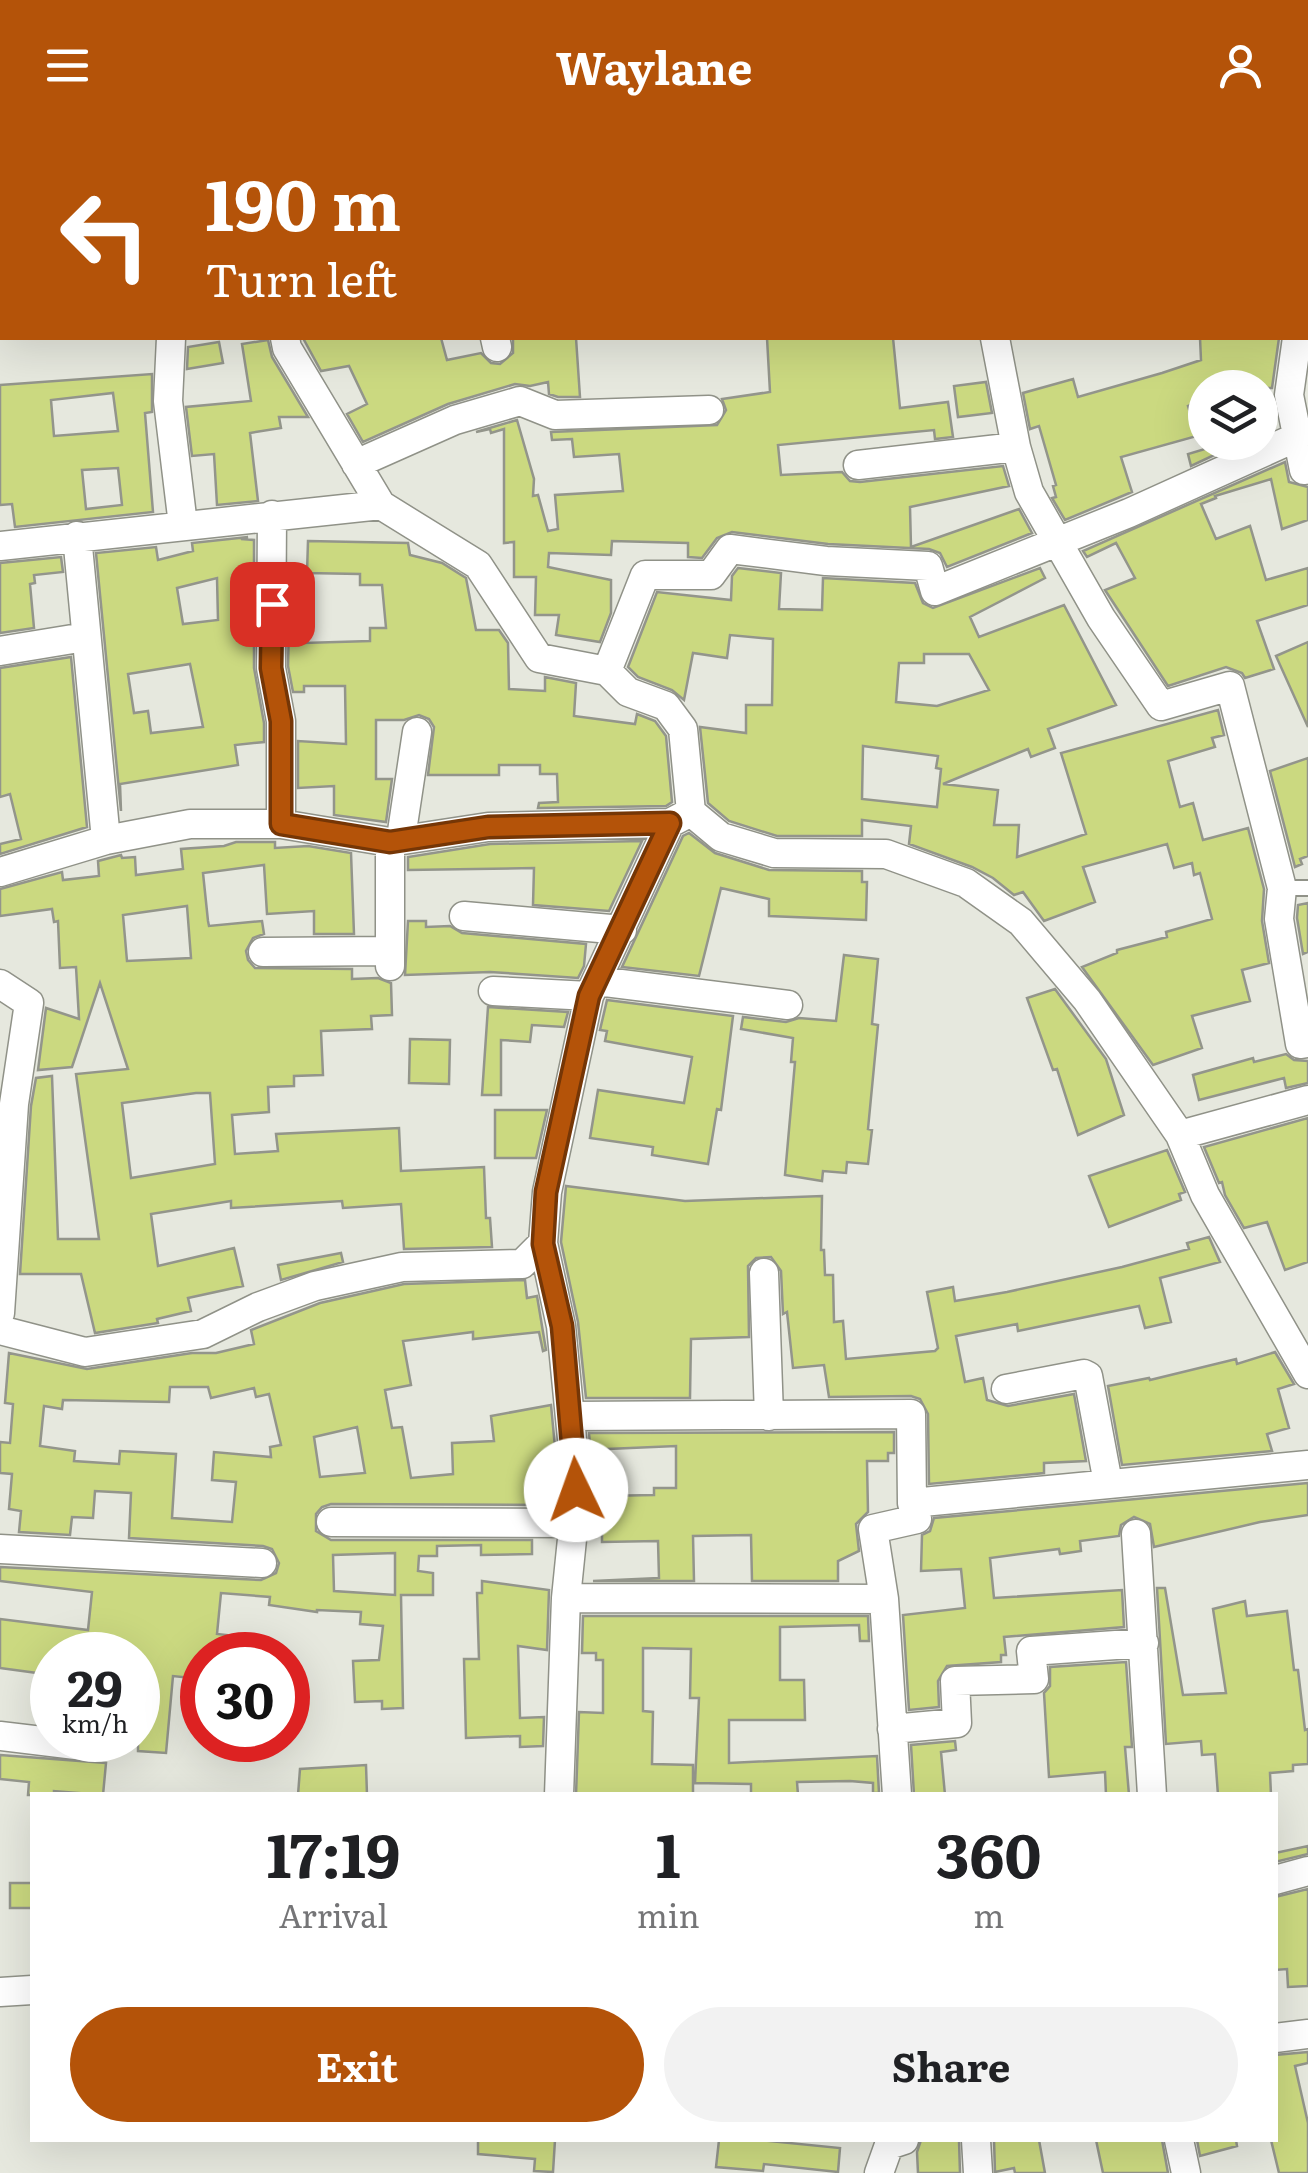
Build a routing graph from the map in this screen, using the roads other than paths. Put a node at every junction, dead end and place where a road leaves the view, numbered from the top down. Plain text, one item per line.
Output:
1 (171, 340) edge
2 (285, 340) edge
3 (996, 340) edge
4 (1297, 340) edge
5 (708, 410) dead end
6 (1298, 437) junction
7 (1016, 447) junction
8 (356, 464) junction
9 (858, 464) dead end
10 (1304, 470) dead end
11 (380, 504) junction
12 (272, 515) junction
13 (183, 525) junction
14 (77, 536) junction
15 (1056, 543) junction
16 (0, 546) edge
17 (84, 637) junction
18 (0, 651) edge
19 (607, 671) junction
20 (417, 732) dead end
21 (681, 818) junction
22 (281, 824) junction
23 (106, 840) junction
24 (395, 840) junction
25 (0, 872) edge
26 (1295, 888) edge
27 (464, 916) dead end
28 (622, 930) junction
29 (263, 952) dead end
30 (0, 984) edge
31 (593, 988) junction
32 (493, 990) dead end
33 (788, 1005) dead end
34 (1308, 1043) edge
35 (1308, 1100) edge
36 (1180, 1135) junction
37 (543, 1244) junction
38 (764, 1273) dead end
39 (0, 1313) edge
40 (0, 1330) edge
41 (1308, 1374) edge
42 (1006, 1389) dead end
43 (572, 1416) junction
44 (769, 1416) junction
45 (1308, 1465) edge
46 (1108, 1483) junction
47 (912, 1503) junction
48 (331, 1522) dead end
49 (573, 1522) junction
50 (1136, 1534) dead end
51 (0, 1549) edge
52 (262, 1563) dead end
53 (566, 1598) junction
54 (884, 1599) junction
55 (1144, 1642) junction
56 (892, 1729) junction
57 (0, 1736) edge
58 (30, 1740) edge
59 (560, 1792) edge
60 (896, 1792) edge
61 (1152, 1792) edge
62 (1308, 1872) edge
63 (1278, 1879) edge
64 (30, 1990) edge
65 (0, 1992) edge
66 (1308, 2034) edge
67 (1278, 2038) edge
68 (898, 2142) edge
69 (976, 2142) edge
70 (1179, 2142) edge
71 (879, 2173) edge
72 (978, 2173) edge
73 (1186, 2173) edge

1 - 13 street
2 - 8 street
3 - 7 street
4 - 6 street
5 - 8 street
6 - 10 street
6 - 15 street
7 - 9 street
7 - 15 street
8 - 11 street
11 - 12 street
11 - 19 street
12 - 13 street
12 - 22 street
13 - 14 street
14 - 16 street
14 - 17 street
15 - 19 street
15 - 26 street
17 - 18 street
17 - 23 street
19 - 21 street
20 - 24 street
21 - 24 street
21 - 28 street
21 - 36 street
22 - 23 street
22 - 24 street
23 - 25 street
24 - 29 street
26 - 34 street
27 - 28 street
28 - 31 street
30 - 39 street
31 - 32 street
31 - 33 street
31 - 37 street
35 - 36 street
36 - 41 street
37 - 40 street
37 - 43 street
38 - 44 street
42 - 46 street
43 - 44 street
43 - 49 street
44 - 47 street
45 - 46 street
46 - 47 street
47 - 54 street
48 - 49 street
49 - 53 street
50 - 55 street
51 - 52 street
53 - 54 street
53 - 59 street
54 - 56 street
55 - 56 street
55 - 61 street
56 - 60 street
57 - 58 street
62 - 63 street
64 - 65 street
66 - 67 street
68 - 71 street
69 - 72 street
70 - 73 street

